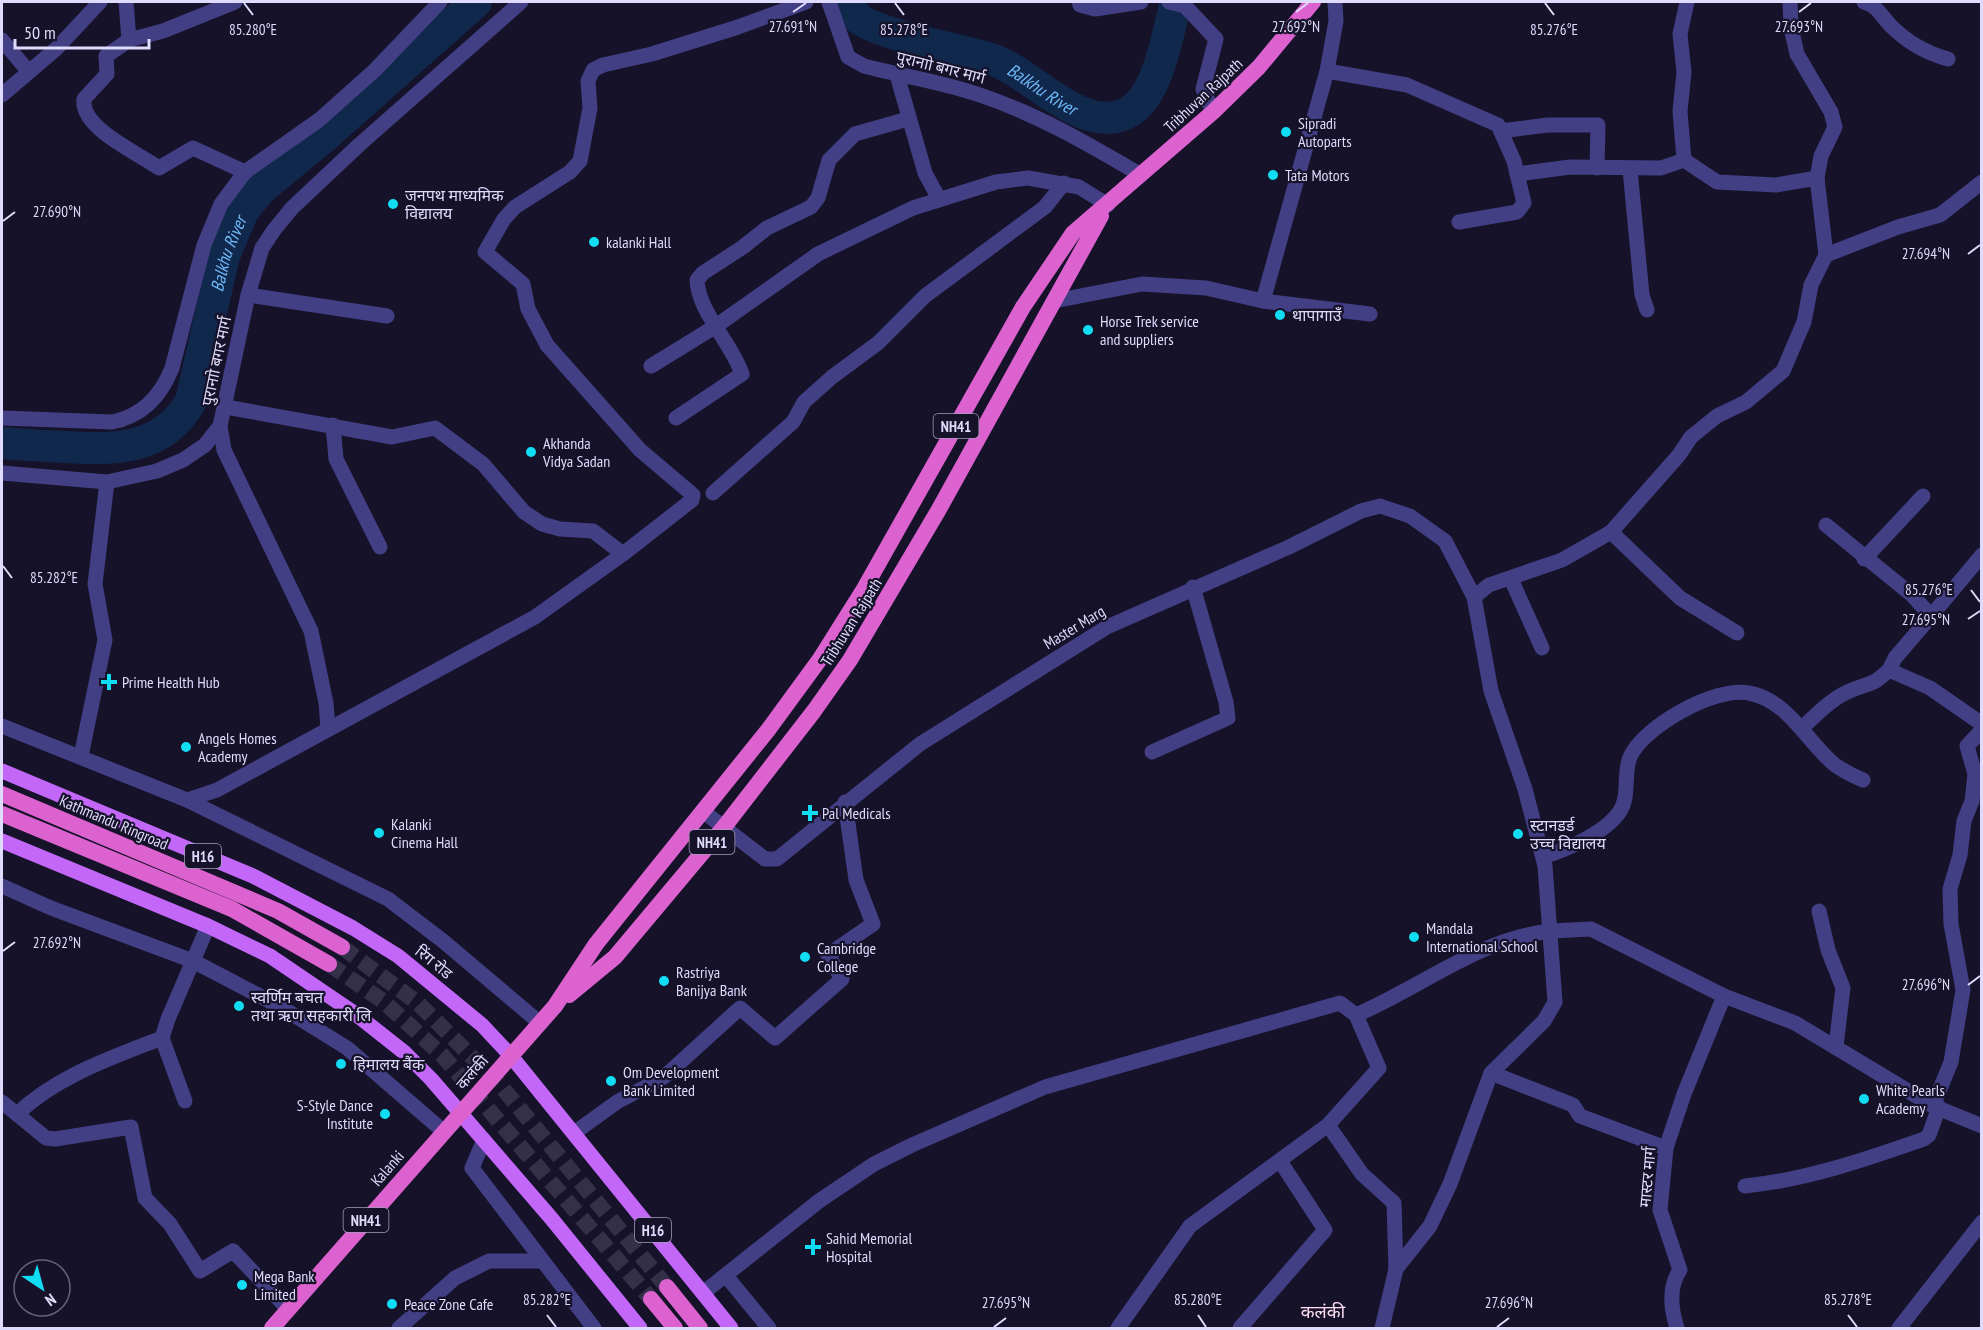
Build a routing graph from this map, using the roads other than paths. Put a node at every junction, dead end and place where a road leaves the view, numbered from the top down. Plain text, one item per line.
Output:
1 (100, 2) edge
2 (126, 2) edge
3 (235, 2) edge
4 (440, 2) edge
5 (521, 2) edge
6 (806, 2) edge
7 (829, 2) edge
8 (1078, 2) edge
9 (1141, 2) edge
10 (1168, 2) edge
11 (1313, 2) edge
12 (1335, 2) edge
13 (1687, 2) edge
14 (1790, 2) edge
15 (1864, 2) edge
16 (2, 40) edge
17 (129, 40) junction
18 (1947, 59) dead end
19 (1327, 71) junction
20 (29, 72) junction
21 (897, 75) junction
22 (2, 95) edge
23 (1213, 112) junction
24 (908, 119) junction
25 (1501, 131) junction
26 (1684, 160) junction
27 (1597, 168) junction
28 (1630, 170) junction
29 (245, 172) junction
30 (1517, 174) junction
31 (1141, 175) junction
32 (1817, 178) junction
33 (1982, 182) edge
34 (1064, 183) junction
35 (939, 199) junction
36 (1108, 205) junction
37 (1459, 222) dead end
38 (1826, 255) junction
39 (248, 295) junction
40 (1054, 301) junction
41 (1263, 301) junction
42 (1647, 310) dead end
43 (1370, 314) dead end
44 (387, 316) dead end
45 (716, 326) junction
46 (651, 366) dead end
47 (226, 407) junction
48 (2, 418) edge
49 (676, 418) dead end
50 (333, 425) junction
51 (220, 426) junction
52 (2, 473) edge
53 (107, 482) junction
54 (713, 493) dead end
55 (1923, 496) dead end
56 (1826, 525) dead end
57 (1611, 532) junction
58 (380, 547) dead end
59 (623, 555) junction
60 (1982, 555) edge
61 (1864, 559) junction
62 (1511, 579) junction
63 (1193, 587) junction
64 (1474, 597) junction
65 (1931, 616) junction
66 (1737, 633) dead end
67 (1542, 648) dead end
68 (1889, 669) junction
69 (1982, 724) edge
70 (2, 726) edge
71 (328, 728) junction
72 (1802, 728) junction
73 (1982, 730) edge
74 (1152, 752) dead end
75 (81, 756) junction
76 (2, 771) edge
77 (1863, 780) dead end
78 (2, 794) edge
79 (187, 800) junction
80 (845, 802) junction
81 (704, 812) junction
82 (2, 814) edge
83 (724, 827) junction
84 (2, 842) edge
85 (1543, 857) junction
86 (2, 886) edge
87 (1819, 911) dead end
88 (208, 926) junction
89 (1551, 931) junction
90 (342, 947) tunnel mouth
91 (193, 961) junction
92 (329, 964) tunnel mouth
93 (1724, 996) junction
94 (555, 1006) junction
95 (1356, 1015) junction
96 (540, 1023) junction
97 (162, 1038) junction
98 (1836, 1046) junction
99 (510, 1056) junction
100 (1491, 1073) junction
101 (185, 1101) dead end
102 (2, 1102) edge
103 (1936, 1106) junction
104 (461, 1113) junction
105 (17, 1114) junction
106 (1328, 1125) junction
107 (1982, 1126) edge
108 (443, 1131) junction
109 (574, 1133) junction
110 (484, 1140) junction
111 (1666, 1148) junction
112 (1280, 1161) junction
113 (1745, 1186) dead end
114 (1982, 1222) edge
115 (543, 1261) junction
116 (1396, 1269) junction
117 (727, 1277) junction
118 (667, 1287) tunnel mouth
119 (704, 1293) junction
120 (651, 1299) tunnel mouth
121 (288, 1309) junction
122 (635, 1327) edge
123 (272, 1329) edge
124 (399, 1329) edge
125 (594, 1329) edge
126 (675, 1329) edge
127 (700, 1329) edge
128 (731, 1329) edge
129 (769, 1329) edge
130 (1118, 1329) edge
131 (1240, 1329) edge
132 (1382, 1329) edge
133 (1677, 1329) edge
134 (1899, 1329) edge

1 - 20 street
2 - 17 street
3 - 17 street
4 - 29 street
5 - 39 street, पुरानाो बगर मार्ग
6 - 59 street
7 - 21 street, पुरानाो बगर मार्ग
8 - 9 street
10 - 23 street
11 - 23 highway, Tribhuvan Rajpath / NH41
12 - 19 street
13 - 26 street
14 - 32 street
15 - 18 street
16 - 20 street
17 - 29 street
19 - 25 street
19 - 41 street
20 - 22 street
21 - 24 street
21 - 31 street, पुरानाो बगर मार्ग
23 - 31 highway, Tribhuvan Rajpath / NH41
24 - 35 street
24 - 45 street
25 - 27 street
25 - 30 street
26 - 28 street
26 - 32 street
27 - 28 street
27 - 30 street
28 - 42 street
29 - 48 street
30 - 37 street
31 - 36 highway, Tribhuvan Rajpath / NH41
32 - 38 street
33 - 38 street
34 - 35 street
34 - 36 street
34 - 54 street
35 - 45 street
36 - 40 highway, Tribhuvan Rajpath / NH41
36 - 81 highway, Tribhuvan Rajpath / NH41
38 - 57 street
39 - 44 street
39 - 47 street, पुरानाो बगर मार्ग
40 - 41 street
40 - 83 highway, Tribhuvan Rajpath / NH41
41 - 43 street
45 - 46 street
45 - 49 street
47 - 50 street
47 - 51 street, पुरानाो बगर मार्ग
50 - 58 street
50 - 59 street
51 - 53 street, पुरानाो बगर मार्ग
51 - 71 street
52 - 53 street, पुरानाो बगर मार्ग
53 - 75 street
55 - 61 street
56 - 61 street
57 - 62 street
57 - 66 street
59 - 71 street
60 - 65 street
61 - 65 street
62 - 64 street
62 - 67 street
63 - 64 street, Master Marg
63 - 74 street
63 - 80 street, Master Marg
64 - 85 street, Master Marg
65 - 68 street
68 - 69 street
68 - 72 street
70 - 75 street
71 - 79 street
72 - 77 street
72 - 85 street
73 - 103 street
75 - 79 street
76 - 99 main road, रिंग रोड / H16
78 - 90 highway, Kathmandu Ringroad
79 - 96 street
80 - 83 street, Master Marg
80 - 109 street
81 - 83 street, Master Marg
81 - 94 highway, Tribhuvan Rajpath / NH41
82 - 92 highway
83 - 94 highway, Tribhuvan Rajpath / NH41
84 - 88 main road
85 - 89 street, Master Marg
86 - 91 street
87 - 98 street
88 - 91 street
88 - 104 main road
89 - 93 street
89 - 95 street
89 - 100 street, Master Marg
91 - 97 street
91 - 108 street
93 - 98 street
93 - 111 street, मास्टर मार्ग
94 - 96 highway, Tribhuvan Rajpath / NH41
95 - 106 street
95 - 117 street
96 - 99 highway, Tribhuvan Rajpath / NH41
97 - 101 street
97 - 105 street
98 - 103 street
99 - 104 highway, कलंकी / NH41
99 - 109 main road, रिंग रोड / H16
100 - 111 street
100 - 116 street
102 - 105 street
103 - 107 street
103 - 113 street
104 - 108 highway, Kalanki / NH41
104 - 110 main road
105 - 121 street
106 - 112 street
106 - 116 street
108 - 121 highway, Kalanki / NH41
109 - 119 main road, रिंग रोड / H16
110 - 115 street
110 - 122 main road
111 - 133 street, मास्टर मार्ग
112 - 130 street
112 - 131 street
114 - 134 street
115 - 124 street
115 - 125 street
116 - 132 street
117 - 119 street
117 - 129 street
118 - 127 highway
119 - 128 main road, रिंग रोड / H16
120 - 126 highway
121 - 123 highway, Kalanki / NH41

